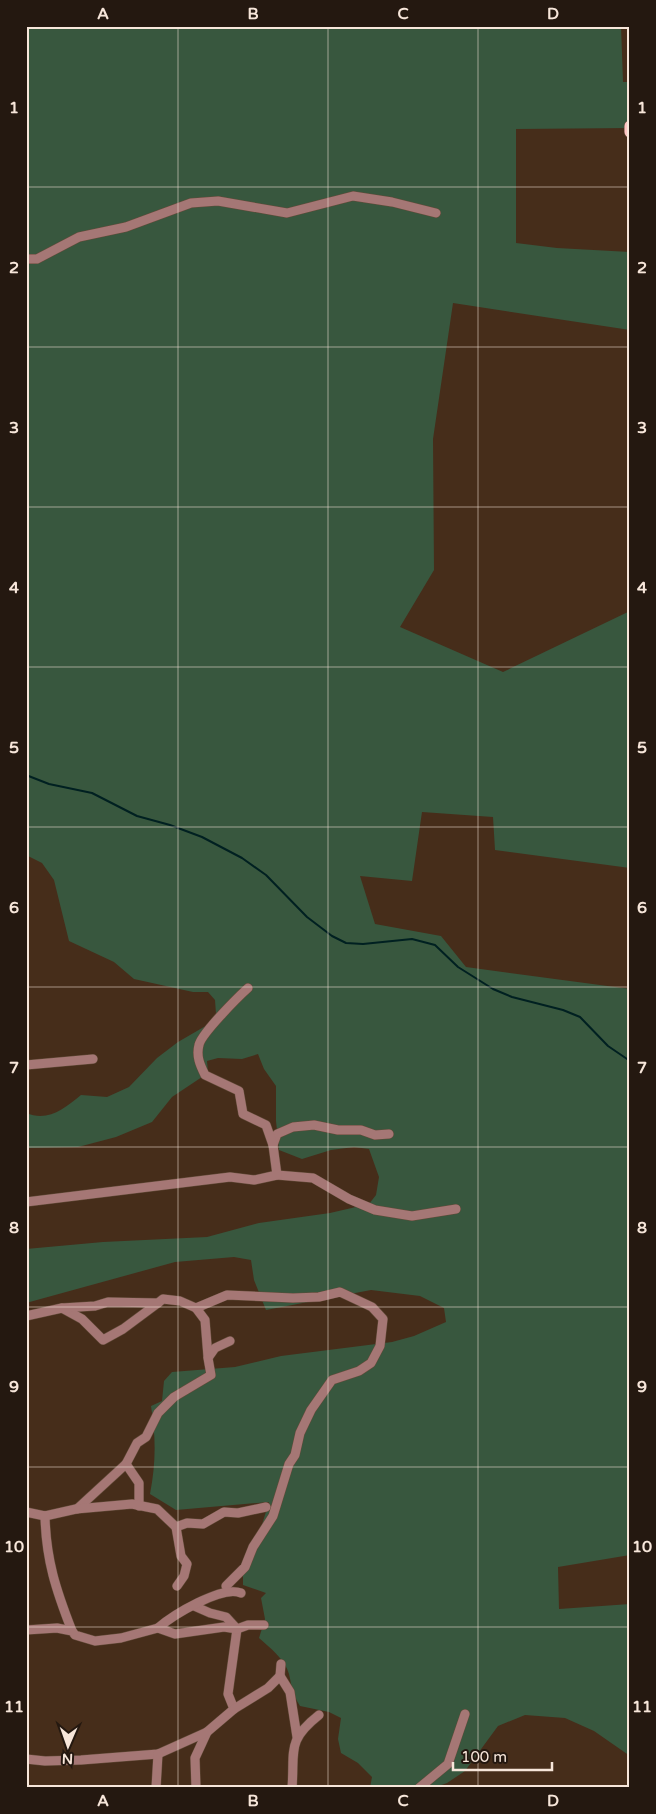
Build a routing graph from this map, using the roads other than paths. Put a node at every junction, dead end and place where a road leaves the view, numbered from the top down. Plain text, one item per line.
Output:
1 (630, 126) edge
2 (630, 132) edge
3 (436, 213) dead end
4 (28, 258) dead end
5 (248, 988) dead end
6 (93, 1059) dead end
7 (26, 1065) edge
8 (388, 1134) dead end
9 (273, 1145) junction
10 (277, 1175) junction
11 (26, 1202) edge
12 (456, 1209) dead end
13 (158, 1303) junction
14 (62, 1308) junction
15 (196, 1308) junction
16 (26, 1316) edge
17 (230, 1340) dead end
18 (208, 1358) junction
19 (126, 1464) junction
20 (139, 1506) junction
21 (266, 1507) dead end
22 (76, 1509) junction
23 (26, 1512) edge
24 (45, 1516) junction
25 (176, 1526) junction
26 (177, 1586) dead end
27 (226, 1586) dead end
28 (241, 1594) dead end
29 (194, 1606) junction
30 (264, 1625) dead end
31 (158, 1628) junction
32 (237, 1629) junction
33 (26, 1630) edge
34 (72, 1631) junction
35 (281, 1664) dead end
36 (280, 1676) junction
37 (234, 1709) junction
38 (465, 1714) dead end
39 (319, 1715) dead end
40 (207, 1732) junction
41 (297, 1737) junction
42 (158, 1754) junction
43 (26, 1759) edge
44 (156, 1788) edge
45 (196, 1788) edge
46 (292, 1788) edge
47 (419, 1788) edge

1 - 2 main road
3 - 4 street
5 - 9 street
6 - 7 street
8 - 9 street
9 - 10 street
10 - 11 street
10 - 12 street
13 - 14 street
13 - 14 street
13 - 15 street
14 - 16 street
15 - 18 street
15 - 27 street
17 - 18 street
18 - 19 street
19 - 20 street
19 - 22 street
20 - 22 street
20 - 25 street
21 - 25 street
22 - 24 street
23 - 24 street
24 - 34 street
25 - 26 street
28 - 29 street
29 - 31 street
29 - 32 street
30 - 32 street
31 - 32 street
31 - 34 street
32 - 37 street
33 - 34 street
35 - 36 street
36 - 37 street
36 - 41 street
37 - 40 street
38 - 47 street
39 - 41 street
40 - 42 street
40 - 45 street
41 - 46 street
42 - 43 street
42 - 44 street

